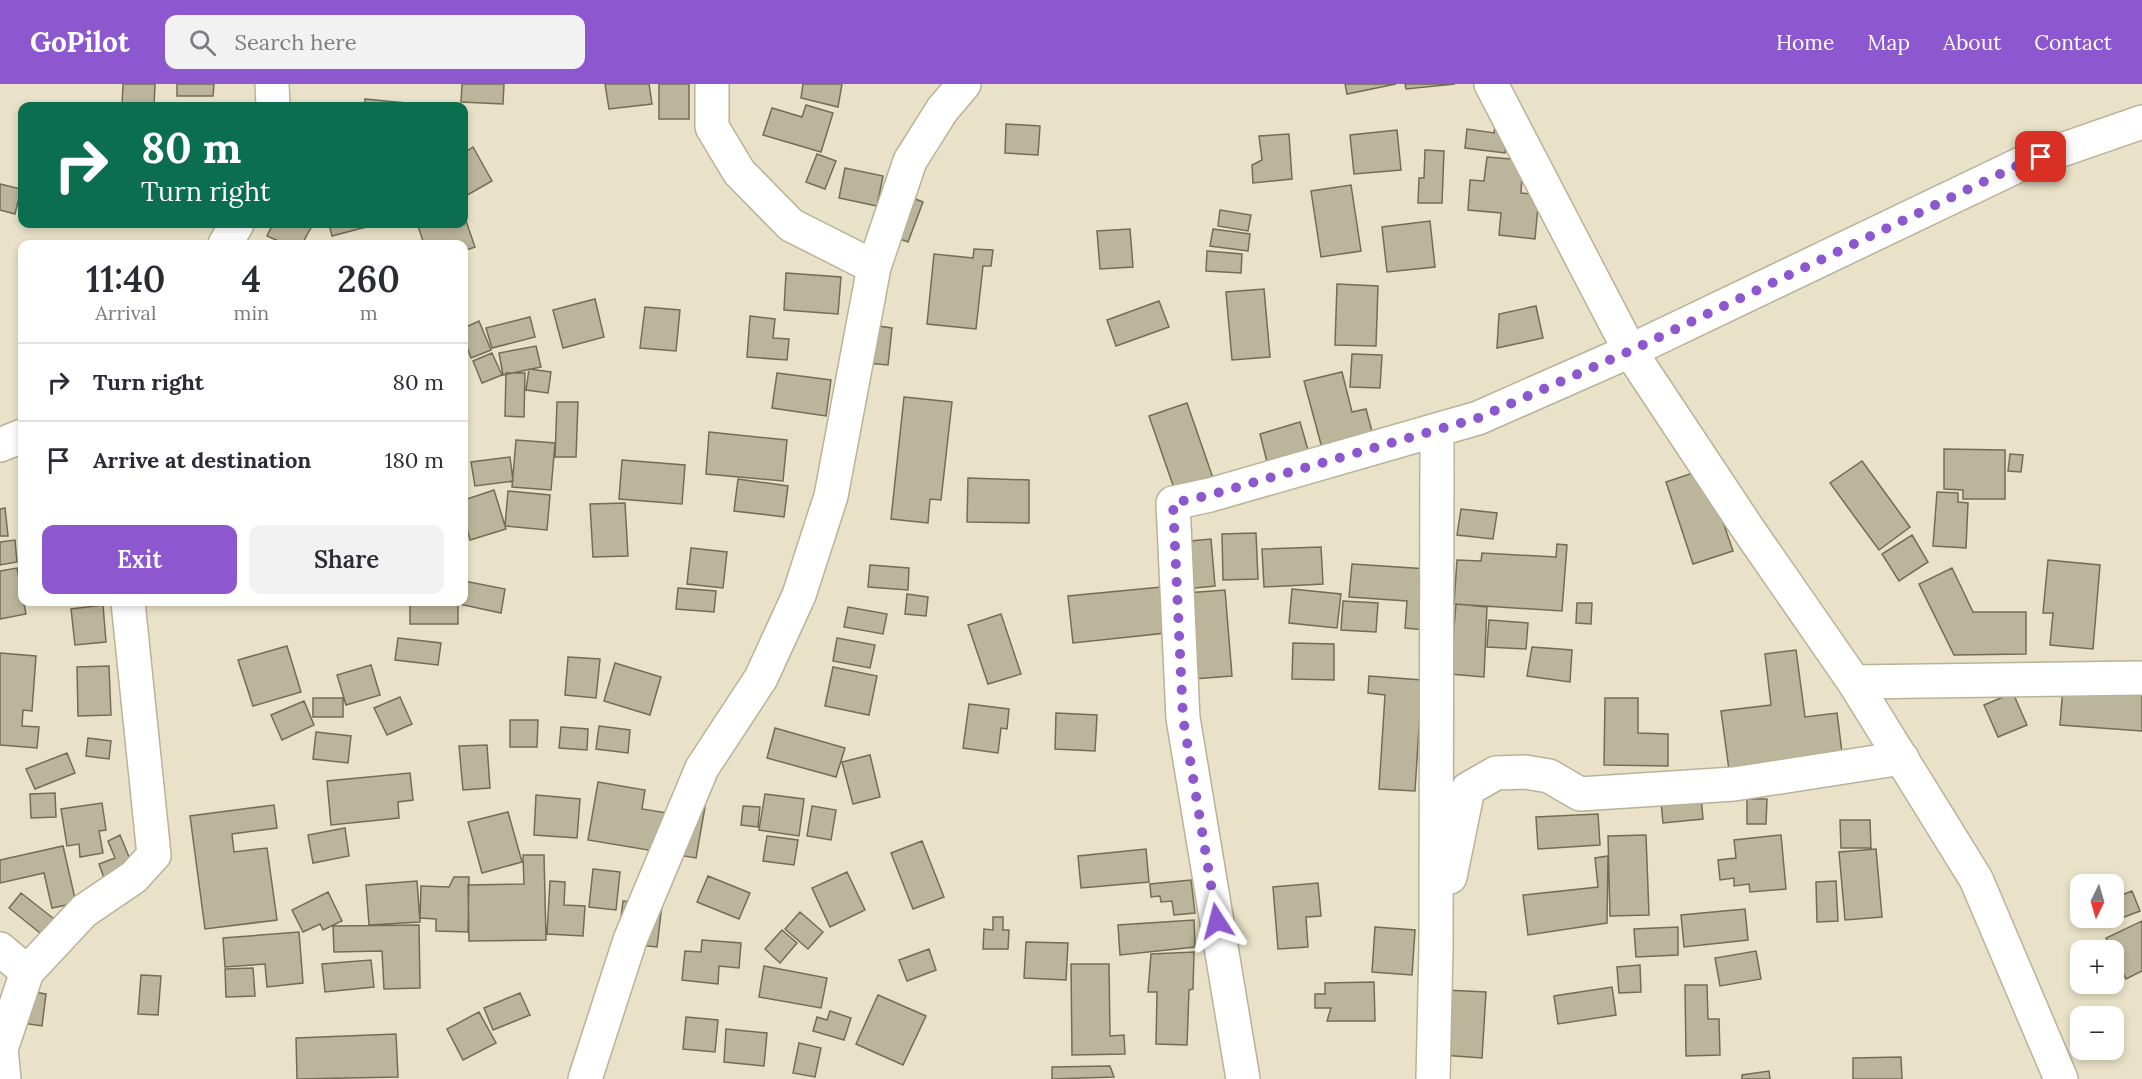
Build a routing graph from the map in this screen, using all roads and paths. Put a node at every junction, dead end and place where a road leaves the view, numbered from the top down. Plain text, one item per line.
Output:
1 (272, 84) edge
2 (712, 84) edge
3 (964, 84) edge
4 (1491, 84) edge
5 (273, 102) edge
6 (2142, 122) edge
7 (874, 267) junction
8 (1630, 351) junction
9 (1437, 430) junction
10 (18, 438) edge
11 (0, 445) edge
12 (128, 606) edge
13 (2142, 678) edge
14 (1854, 682) junction
15 (1902, 758) junction
16 (1436, 948) junction
17 (0, 949) edge
18 (27, 972) junction
19 (4, 1079) edge
20 (585, 1079) edge
21 (1243, 1079) edge
22 (1433, 1079) edge
23 (2061, 1079) edge

1 - 5 street
2 - 7 street
3 - 7 street
4 - 8 street
6 - 8 street
7 - 20 street
8 - 9 street
8 - 14 street
9 - 16 street
9 - 21 street
10 - 11 street
12 - 18 street
13 - 14 street
14 - 15 street
15 - 16 street
15 - 23 street
16 - 22 street
17 - 18 street
18 - 19 street

